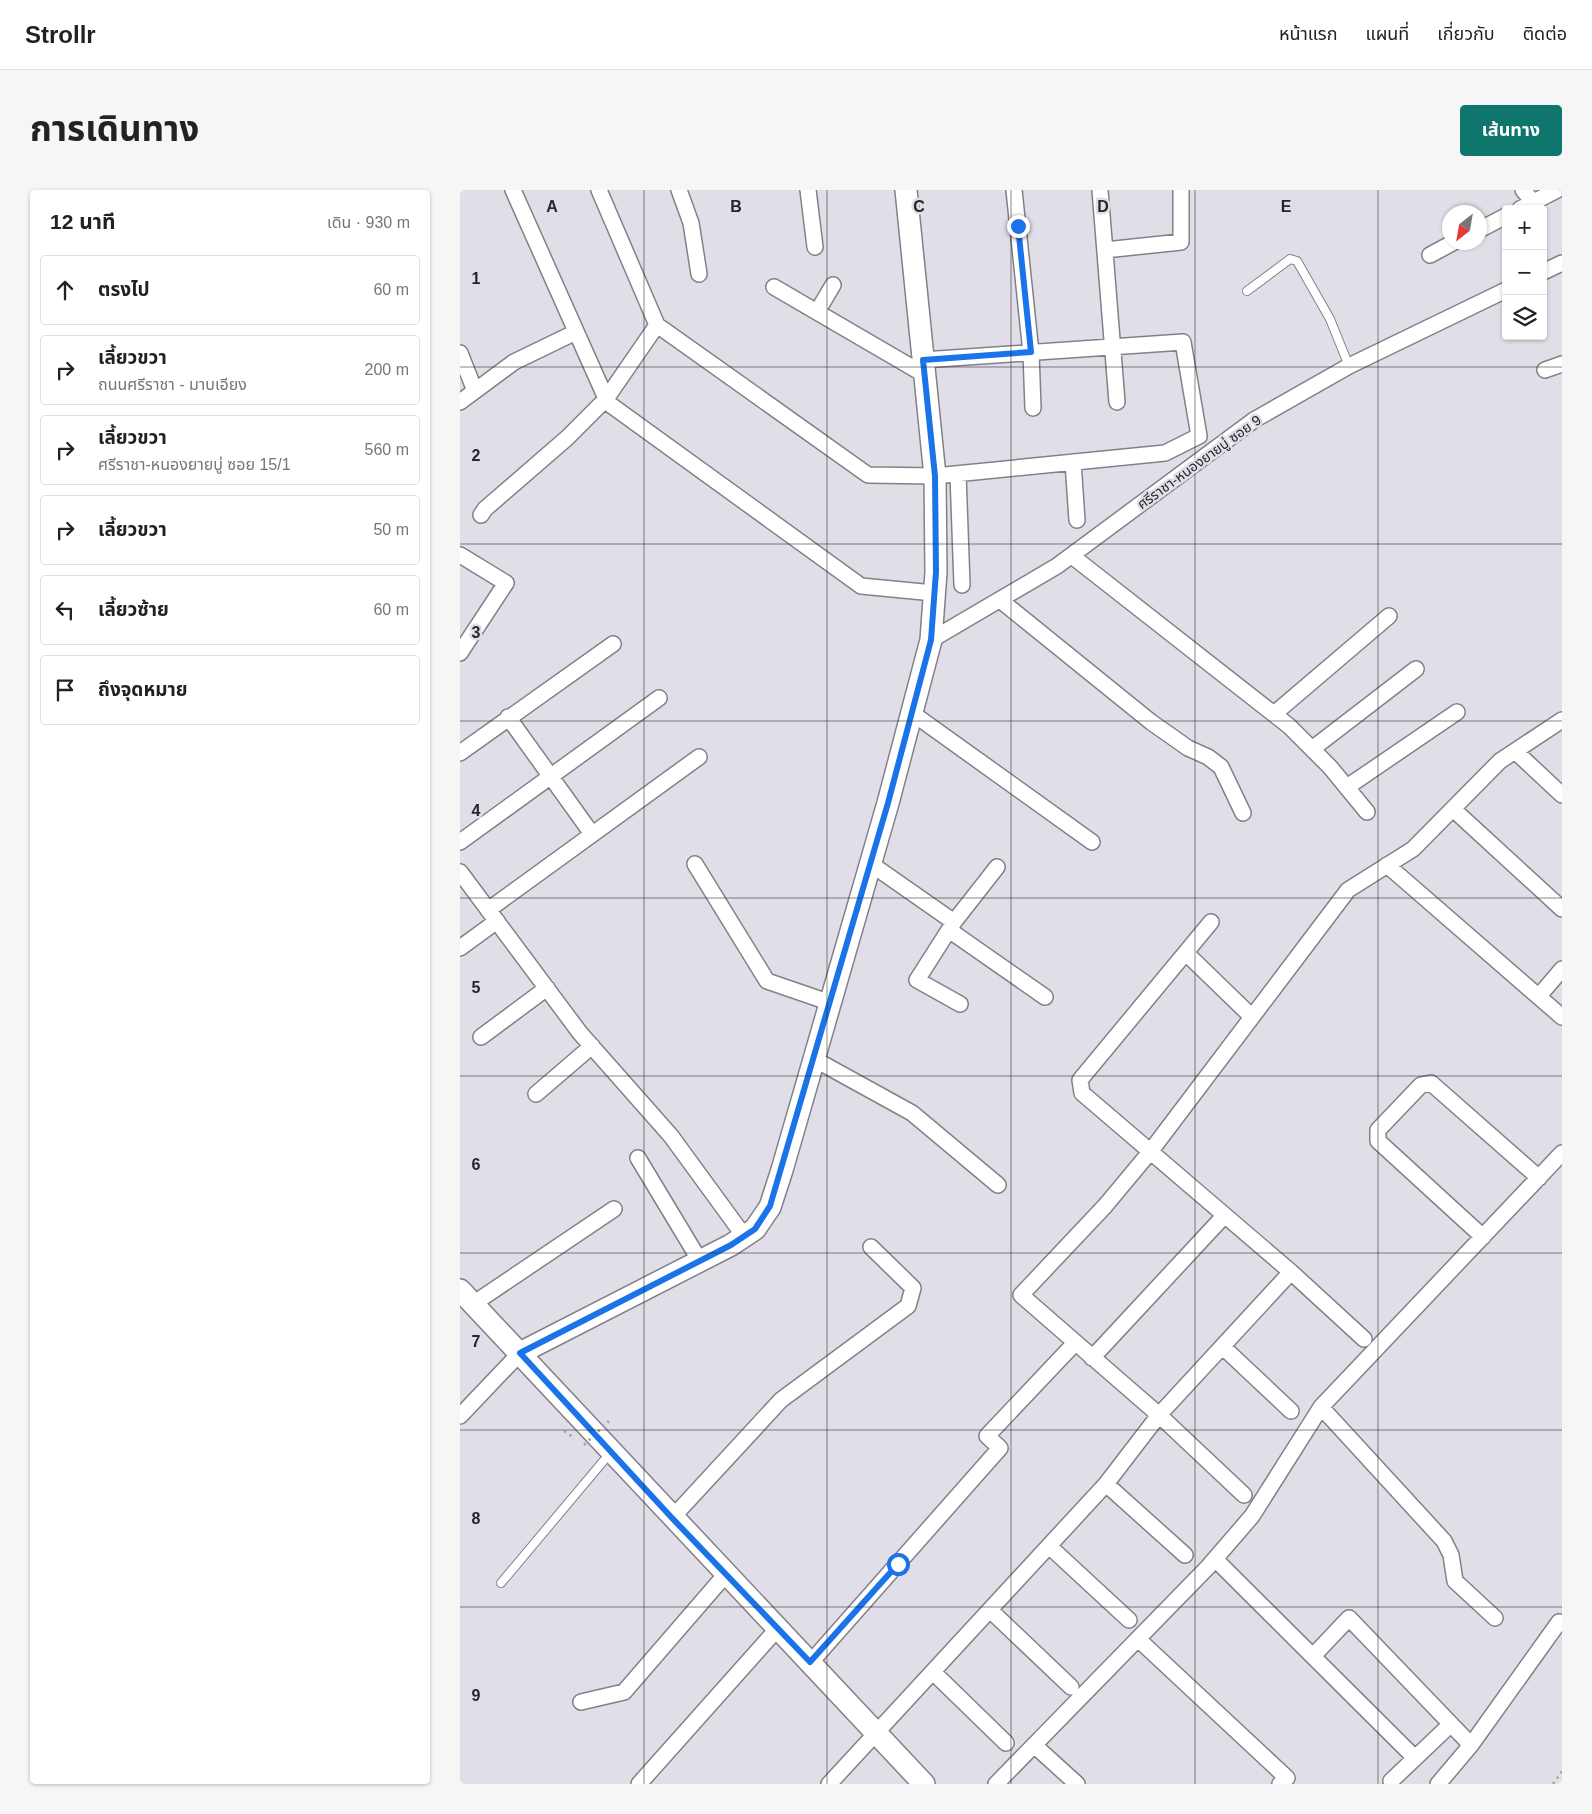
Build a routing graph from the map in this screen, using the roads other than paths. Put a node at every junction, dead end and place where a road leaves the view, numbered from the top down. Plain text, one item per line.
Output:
1 (513, 190) edge
2 (599, 190) edge
3 (679, 190) edge
4 (808, 190) edge
5 (906, 190) edge
6 (1014, 190) edge
7 (1100, 190) edge
8 (1181, 190) edge
9 (1523, 190) edge
10 (1557, 190) edge
11 (1527, 205) edge
12 (1529, 205) edge
13 (1502, 218) edge
14 (1487, 226) edge
15 (815, 247) dead end
16 (1442, 248) edge
17 (1104, 250) junction
18 (1430, 255) dead end
19 (1562, 263) edge
20 (1547, 270) edge
21 (698, 274) dead end
22 (833, 285) dead end
23 (774, 287) dead end
24 (1247, 291) dead end
25 (1502, 292) edge
26 (817, 312) junction
27 (657, 325) junction
28 (576, 332) junction
29 (1112, 347) junction
30 (1031, 352) junction
31 (460, 353) edge
32 (1562, 364) edge
33 (1349, 366) junction
34 (924, 368) junction
35 (1545, 370) dead end
36 (475, 391) junction
37 (606, 400) junction
38 (460, 402) edge
39 (1117, 402) dead end
40 (1033, 408) dead end
41 (1073, 462) junction
42 (958, 474) junction
43 (935, 476) junction
44 (482, 515) dead end
45 (1077, 520) dead end
46 (462, 550) edge
47 (1072, 556) junction
48 (962, 585) dead end
49 (934, 592) junction
50 (1000, 600) junction
51 (1388, 616) dead end
52 (931, 640) junction
53 (613, 644) dead end
54 (460, 653) edge
55 (1416, 669) dead end
56 (659, 698) dead end
57 (1456, 712) dead end
58 (912, 713) junction
59 (1274, 714) junction
60 (508, 717) junction
61 (1562, 720) edge
62 (1312, 749) junction
63 (1515, 751) junction
64 (460, 753) edge
65 (699, 757) dead end
66 (550, 776) junction
67 (1347, 787) junction
68 (1562, 795) edge
69 (1453, 809) junction
70 (1243, 812) dead end
71 (1367, 812) dead end
72 (592, 834) junction
73 (460, 842) edge
74 (1092, 842) dead end
75 (695, 864) dead end
76 (871, 864) junction
77 (1387, 865) junction
78 (997, 867) dead end
79 (460, 872) edge
80 (1562, 909) edge
81 (492, 916) junction
82 (1211, 922) dead end
83 (952, 926) junction
84 (460, 948) edge
85 (1186, 953) junction
86 (1562, 969) edge
87 (547, 988) junction
88 (1540, 996) junction
89 (1045, 997) dead end
90 (830, 1003) junction
91 (960, 1004) dead end
92 (1252, 1017) junction
93 (1562, 1017) edge
94 (481, 1037) dead end
95 (592, 1046) junction
96 (814, 1060) junction
97 (536, 1094) dead end
98 (1150, 1152) junction
99 (1562, 1153) edge
100 (638, 1158) dead end
101 (1539, 1178) junction
102 (998, 1185) dead end
103 (614, 1209) dead end
104 (1224, 1216) junction
105 (744, 1236) junction
106 (1483, 1237) junction
107 (871, 1247) dead end
108 (700, 1261) junction
109 (1291, 1272) junction
110 (467, 1297) edge
111 (1364, 1339) dead end
112 (1075, 1342) junction
113 (1224, 1347) junction
114 (520, 1353) junction
115 (1092, 1358) junction
116 (1320, 1407) junction
117 (1291, 1411) dead end
118 (1159, 1415) junction
119 (460, 1416) edge
120 (612, 1452) junction
121 (1106, 1484) junction
122 (1244, 1496) dead end
123 (672, 1518) junction
124 (1049, 1546) junction
125 (1185, 1555) dead end
126 (1215, 1559) junction
127 (726, 1574) junction
128 (502, 1583) dead end
129 (990, 1610) junction
130 (1495, 1618) dead end
131 (1129, 1620) dead end
132 (1559, 1622) dead end
133 (778, 1628) junction
134 (1138, 1639) junction
135 (1312, 1656) junction
136 (810, 1662) junction
137 (933, 1672) junction
138 (1071, 1687) dead end
139 (581, 1702) dead end
140 (1451, 1724) junction
141 (876, 1732) junction
142 (1006, 1743) dead end
143 (1034, 1745) junction
144 (1471, 1745) junction
145 (1415, 1758) junction
146 (1391, 1781) dead end
147 (639, 1784) edge
148 (829, 1784) edge
149 (924, 1784) edge
150 (996, 1784) edge
151 (1077, 1784) edge
152 (1280, 1784) edge
153 (1438, 1784) edge

1 - 28 street
2 - 27 street
3 - 21 street
4 - 15 street
5 - 34 street
6 - 30 street
7 - 17 street
8 - 17 street
9 - 11 street
10 - 12 street
13 - 14 street
16 - 18 street
17 - 29 street
19 - 20 street
22 - 26 street
23 - 26 street
24 - 33 lane
25 - 33 street, ศรีราชา-หนองยายบู่ ซอย 9
26 - 34 street
27 - 37 street
27 - 43 street
28 - 36 street
28 - 37 street
29 - 30 street
29 - 39 street
29 - 41 street
30 - 34 street
30 - 40 street
31 - 36 street
32 - 35 street
33 - 47 street, ศรีราชา-หนองยายบู่ ซอย 9
34 - 43 street
36 - 38 street
37 - 44 street
37 - 49 street
41 - 42 street
41 - 45 street
42 - 43 street
42 - 48 street
43 - 49 street
46 - 54 street
47 - 50 street, ศรีราชา-หนองยายบู่ ซอย 9
47 - 59 street
49 - 52 street
50 - 52 street, ศรีราชา-หนองยายบู่ ซอย 9
50 - 70 street
51 - 59 street
52 - 58 street
53 - 60 street
55 - 62 street
56 - 66 street
57 - 67 street
58 - 74 street
58 - 76 street
59 - 62 street
60 - 64 street
60 - 66 street
61 - 63 street
62 - 67 street
63 - 68 street
63 - 69 street
65 - 72 street
66 - 72 street
66 - 73 street
67 - 71 street
69 - 77 street
69 - 80 street
72 - 81 street
75 - 90 street
76 - 83 street
76 - 90 street
77 - 88 street
77 - 92 street
78 - 83 street
79 - 81 street
81 - 84 street
81 - 87 street
82 - 85 street
83 - 89 street
83 - 91 street
85 - 92 street
85 - 98 street
86 - 88 street
87 - 94 street
87 - 95 street
88 - 93 street
90 - 96 street
92 - 98 street
95 - 97 street
95 - 105 street
96 - 102 street
96 - 105 street
98 - 104 street
98 - 112 street
99 - 101 street
100 - 108 street
101 - 106 street
101 - 106 street
103 - 110 street
104 - 109 street
104 - 115 street
105 - 108 street
106 - 116 street
107 - 123 street
108 - 114 street
109 - 111 street
109 - 113 street
110 - 114 street
112 - 115 street
112 - 136 street
113 - 117 street
113 - 118 street
114 - 119 street
114 - 120 street
115 - 118 street
116 - 126 street
116 - 130 street
118 - 121 street
118 - 122 street
120 - 123 street
120 - 128 lane
121 - 124 street
121 - 125 street
123 - 127 street
124 - 129 street
124 - 131 street
126 - 134 street
126 - 135 street
127 - 133 street
127 - 139 street
129 - 137 street
129 - 138 street
132 - 144 street
133 - 136 street
133 - 147 street
134 - 143 street
134 - 152 street
135 - 140 street
135 - 145 street
136 - 141 street
137 - 141 street
137 - 142 street
140 - 144 street
140 - 145 street
141 - 148 street
141 - 149 street
143 - 150 street
143 - 151 street
144 - 153 street
145 - 146 street

